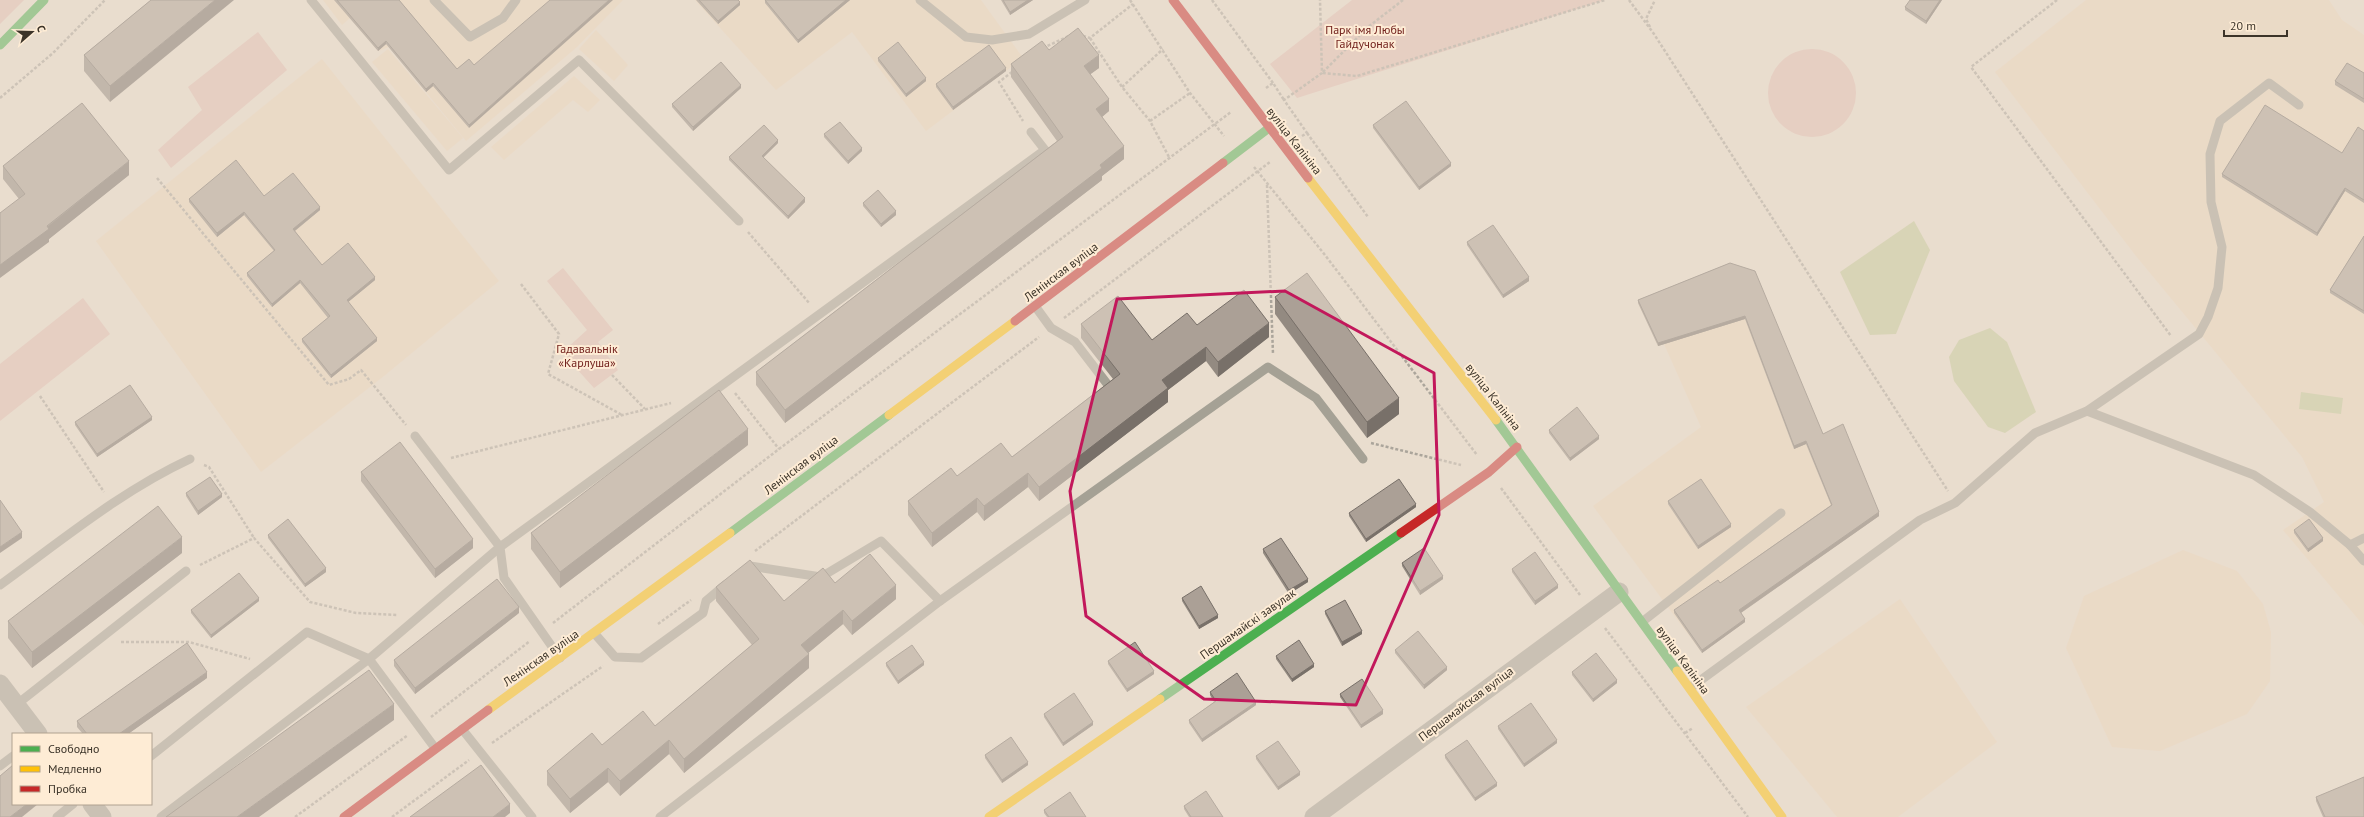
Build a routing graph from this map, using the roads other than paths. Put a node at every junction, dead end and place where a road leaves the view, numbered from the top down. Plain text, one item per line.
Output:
1 (44, 0) edge
2 (311, 0) edge
3 (434, 0) edge
4 (516, 0) edge
5 (920, 0) edge
6 (1085, 0) edge
7 (1173, 0) edge
8 (0, 45) edge
9 (2299, 105) dead end
10 (1269, 128) junction
11 (1031, 132) road end
12 (739, 220) road end
13 (1035, 306) junction
14 (1108, 385) edge
15 (2087, 411) junction
16 (415, 436) road end
17 (1517, 447) junction
18 (190, 459) road end
19 (1363, 459) dead end
20 (1781, 513) dead end
21 (2364, 538) edge
22 (2350, 545) junction
23 (500, 547) junction
24 (2364, 561) edge
25 (186, 571) road end
26 (0, 585) edge
27 (1619, 592) junction
28 (940, 601) junction
29 (1641, 622) junction
30 (595, 634) junction
31 (560, 658) junction
32 (369, 659) junction
33 (0, 684) edge
34 (1688, 689) junction
35 (16, 705) junction
36 (462, 729) junction
37 (37, 733) edge
38 (435, 748) junction
39 (152, 755) edge
40 (12, 757) edge
41 (0, 766) edge
42 (72, 805) edge
43 (93, 805) edge
44 (57, 817) edge
45 (102, 817) edge
46 (161, 817) edge
47 (344, 817) edge
48 (532, 817) edge
49 (660, 817) edge
50 (989, 817) edge
51 (1314, 817) edge
52 (1782, 817) edge

1 - 8 street
2 - 12 lane
3 - 4 lane
5 - 6 lane
7 - 10 street, вуліца Калініна
9 - 15 lane
10 - 13 street, Ленінская вуліца
10 - 17 street, вуліца Калініна
11 - 23 lane
13 - 14 lane
13 - 30 street, Ленінская вуліца
15 - 22 lane
15 - 34 lane
16 - 23 lane
17 - 27 street, вуліца Калініна
17 - 50 street, Першамайскі завулак
18 - 26 lane
19 - 28 lane
20 - 29 lane
21 - 22 lane
22 - 24 lane
23 - 31 lane
23 - 32 lane
25 - 35 lane
27 - 29 street, вуліца Калініна
27 - 51 street, Першамайская вуліца
28 - 30 lane
28 - 49 lane
29 - 34 street, вуліца Калініна
30 - 31 street, Ленінская вуліца
31 - 36 street, Ленінская вуліца
32 - 38 lane
32 - 39 lane
32 - 46 lane
33 - 35 street
34 - 52 street, вуліца Калініна
35 - 37 street
36 - 38 street, Ленінская вуліца
36 - 48 lane
38 - 47 street, Ленінская вуліца
40 - 41 lane
42 - 44 lane
43 - 45 street

